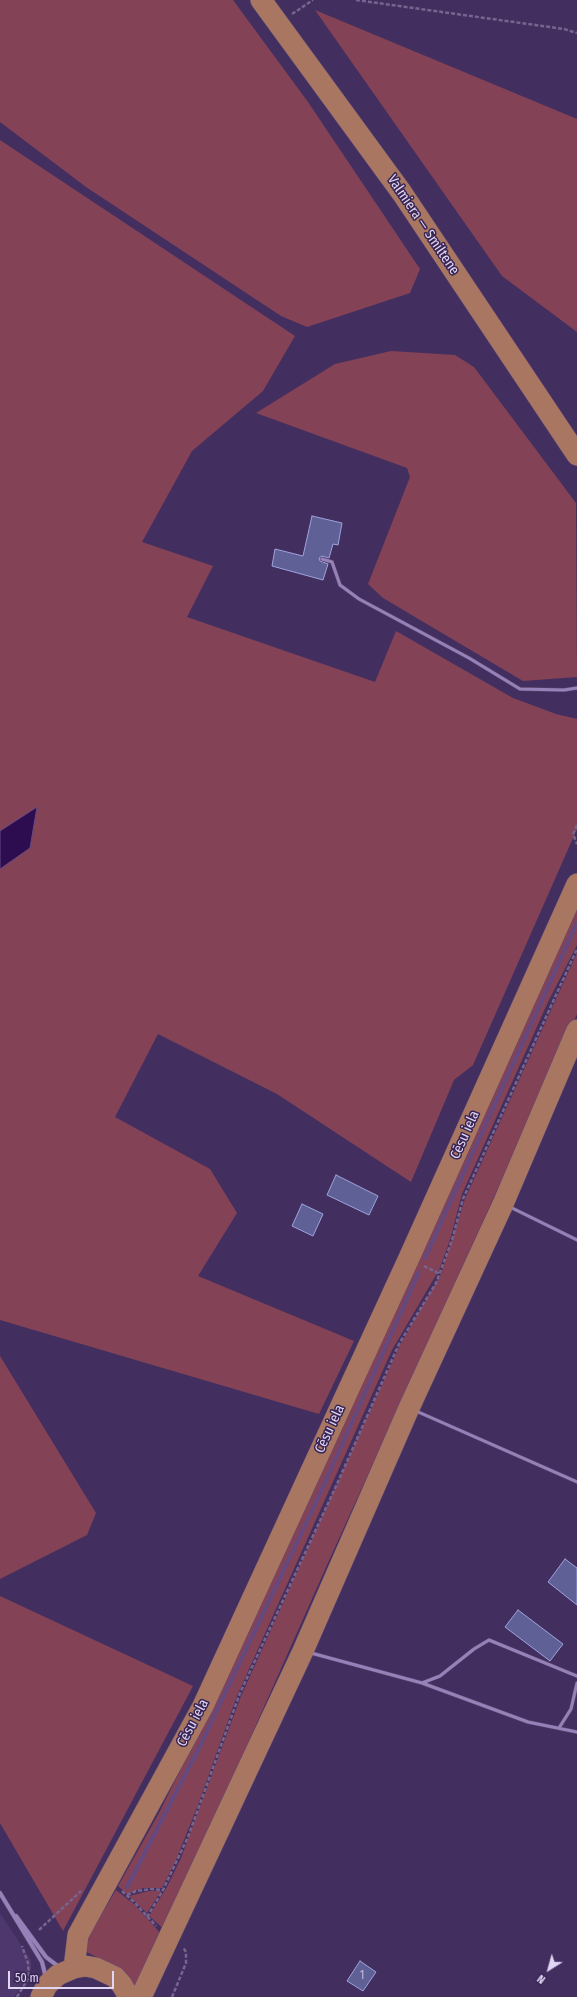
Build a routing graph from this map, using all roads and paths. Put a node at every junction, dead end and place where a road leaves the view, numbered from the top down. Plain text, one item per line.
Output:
1 (261, 0) edge
2 (314, 0) edge
3 (356, 0) edge
4 (278, 23) junction
5 (577, 33) edge
6 (577, 455) edge
7 (322, 559) dead end
8 (577, 688) edge
9 (577, 825) edge
10 (577, 844) edge
11 (577, 884) edge
12 (577, 949) edge
13 (577, 1030) edge
14 (503, 1204) junction
15 (577, 1240) edge
16 (409, 1408) junction
17 (577, 1482) edge
18 (303, 1651) junction
19 (577, 1676) edge
20 (422, 1683) junction
21 (577, 1683) edge
22 (559, 1728) junction
23 (577, 1732) edge
24 (117, 1888) dead end
25 (84, 1889) dead end
26 (163, 1890) junction
27 (0, 1893) edge
28 (127, 1896) junction
29 (6, 1903) junction
30 (147, 1917) junction
31 (159, 1929) dead end
32 (39, 1930) dead end
33 (181, 1943) dead end
34 (24, 1945) dead end
35 (69, 1970) junction
36 (44, 1991) edge
37 (17, 1997) edge
38 (129, 1997) edge
39 (141, 1997) edge
40 (172, 1997) edge

1 - 4 main road, Valmiera — Smiltene
2 - 4 path
3 - 5 path
4 - 6 main road, Valmiera — Smiltene
7 - 8 lane
9 - 10 path
11 - 35 main road, Cēsu iela
12 - 26 path
13 - 14 main road
14 - 15 lane
14 - 16 main road
16 - 17 lane
16 - 18 main road
18 - 20 lane
18 - 39 main road
19 - 20 lane
20 - 22 lane
21 - 22 lane
22 - 23 lane
24 - 28 path
25 - 32 path
26 - 28 path
26 - 30 path
27 - 29 street
28 - 30 path
29 - 35 street
29 - 36 street
30 - 31 path
33 - 40 path
34 - 37 path
35 - 36 main road
35 - 38 main road

